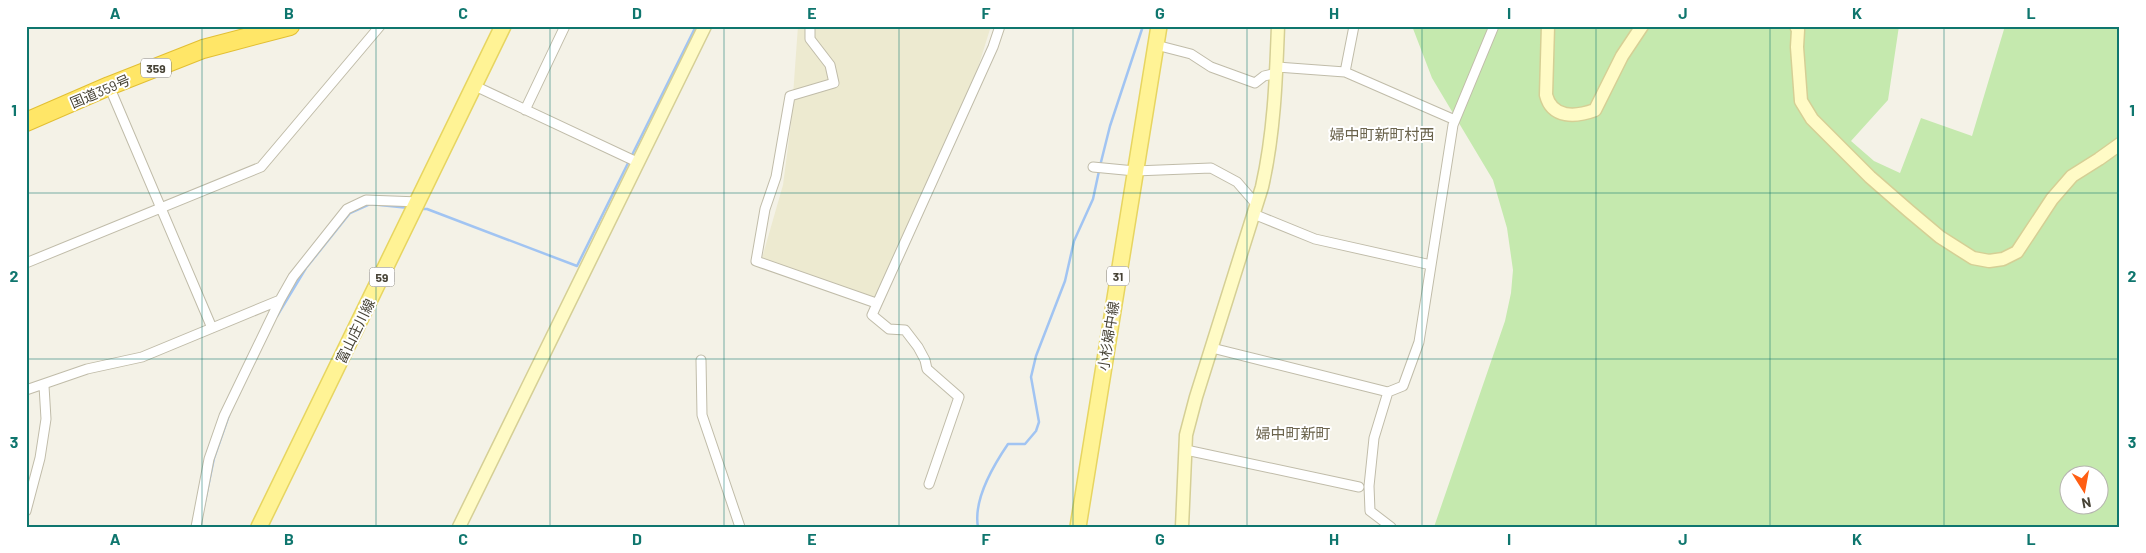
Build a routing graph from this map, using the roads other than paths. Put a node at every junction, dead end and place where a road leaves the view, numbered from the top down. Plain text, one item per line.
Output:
1 (256, 26) edge
2 (290, 26) edge
3 (380, 26) edge
4 (502, 26) edge
5 (565, 26) edge
6 (705, 26) edge
7 (810, 26) edge
8 (1000, 26) edge
9 (1159, 26) edge
10 (1278, 26) edge
11 (1354, 26) edge
12 (1494, 26) edge
13 (1548, 26) edge
14 (1642, 26) edge
15 (1796, 26) edge
16 (1156, 45) junction
17 (1277, 70) junction
18 (1345, 72) junction
19 (108, 86) junction
20 (475, 86) junction
21 (524, 110) junction
22 (26, 112) edge
23 (1455, 120) junction
24 (26, 122) edge
25 (2120, 144) edge
26 (637, 162) junction
27 (1093, 167) dead end
28 (1135, 171) junction
29 (419, 202) junction
30 (159, 208) junction
31 (1256, 210) junction
32 (26, 263) edge
33 (1431, 265) junction
34 (280, 300) junction
35 (876, 303) junction
36 (212, 328) junction
37 (1212, 348) junction
38 (701, 360) dead end
39 (44, 386) junction
40 (26, 390) edge
41 (1388, 392) junction
42 (1186, 450) junction
43 (929, 484) dead end
44 (29, 486) edge
45 (1359, 487) dead end
46 (26, 510) edge
47 (196, 527) edge
48 (259, 527) edge
49 (459, 527) edge
50 (740, 527) edge
51 (1078, 527) edge
52 (1182, 527) edge
53 (1391, 527) edge

1 - 22 highway, 国道359号 / 359
2 - 19 highway, 国道359号 / 359
3 - 30 street
4 - 20 main road, 富山庄川線 / 59
5 - 21 street
6 - 26 street
7 - 35 street
8 - 35 street
9 - 16 main road, 小杉婦中線 / 31
10 - 17 street
11 - 18 street
12 - 23 street
13 - 14 street
15 - 25 street
16 - 17 street
16 - 28 main road, 小杉婦中線 / 31
17 - 18 street
17 - 31 street
18 - 23 street
19 - 24 highway, 国道359号 / 359
19 - 30 street
20 - 21 street
20 - 29 main road, 富山庄川線 / 59
21 - 26 street
23 - 33 street
26 - 49 street
27 - 28 street
28 - 31 street
28 - 51 main road, 小杉婦中線 / 31
29 - 34 street
29 - 48 main road, 富山庄川線 / 59
30 - 32 street
30 - 36 street
31 - 33 street
31 - 37 street
33 - 41 street
34 - 36 street
34 - 47 street
35 - 43 street
36 - 39 street
37 - 41 street
37 - 42 street
38 - 50 street
39 - 40 street
39 - 44 street
41 - 53 street
42 - 45 street
42 - 52 street
44 - 46 street

